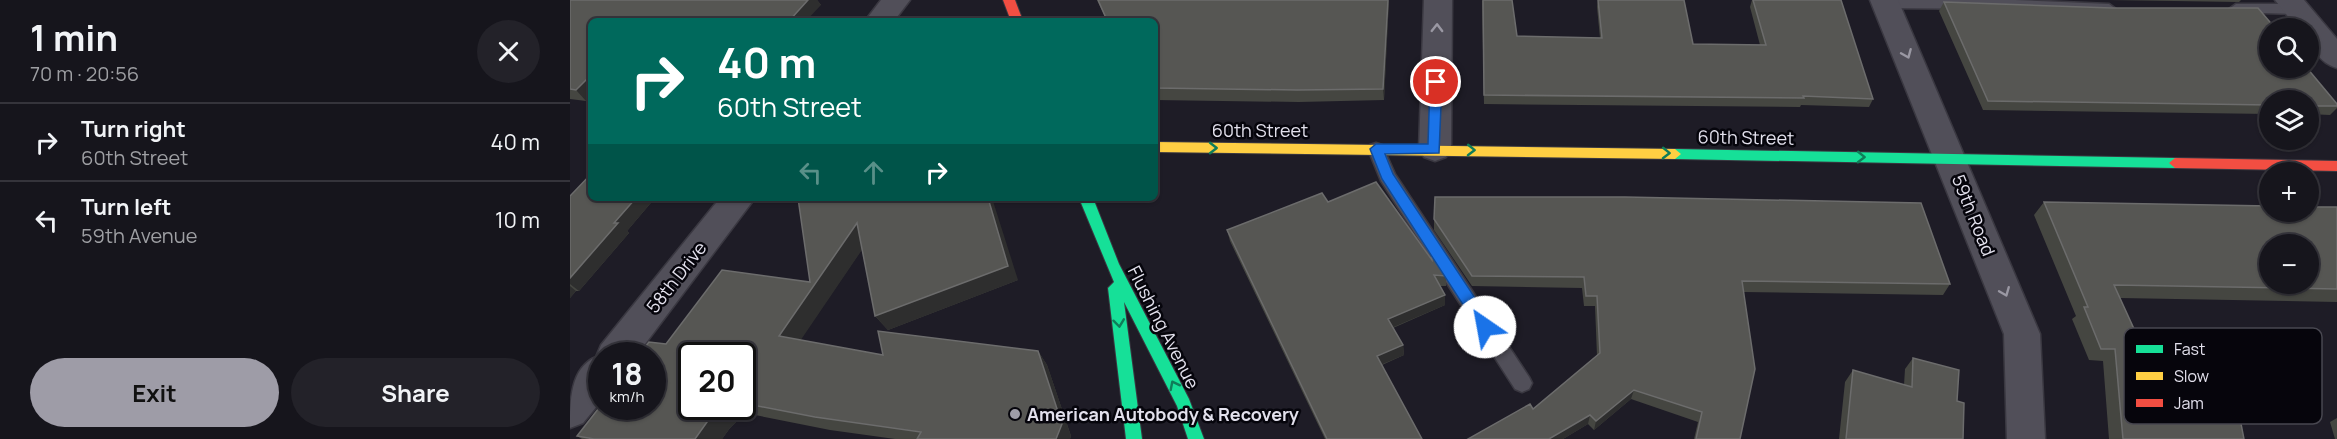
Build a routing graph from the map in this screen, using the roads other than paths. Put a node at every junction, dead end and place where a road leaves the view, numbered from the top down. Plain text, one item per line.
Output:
1 (896, 0) edge
2 (1009, 0) edge
3 (1438, 0) edge
4 (1884, 1) edge
5 (2293, 4) edge
6 (2130, 9) edge
7 (2225, 9) edge
8 (881, 18) edge
9 (1016, 18) edge
10 (2337, 58) edge
11 (1158, 147) edge
12 (1376, 149) junction
13 (1435, 149) junction
14 (1951, 158) junction
15 (2337, 166) edge
16 (737, 201) edge
17 (1087, 201) edge
18 (1112, 265) junction
19 (625, 342) edge
20 (1522, 383) dead end
21 (588, 388) edge
22 (570, 411) edge
23 (1131, 434) edge
24 (1196, 439) edge
25 (2026, 439) edge

1 - 8 street
2 - 9 street
13 -> 3 street
4 - 6 lane
4 -> 14 street, 59th Road
5 - 7 lane
5 - 10 street
11 -> 12 street, 60th Street
12 - 13 street, 60th Street
12 - 20 lane
13 -> 14 street, 60th Street
14 - 15 street, 60th Street
14 -> 25 street, 59th Road
16 - 19 street, 58th Drive
17 - 18 street, Flushing Avenue
18 -> 23 street, Flushing Avenue
24 -> 18 street, Flushing Avenue
21 - 22 street

